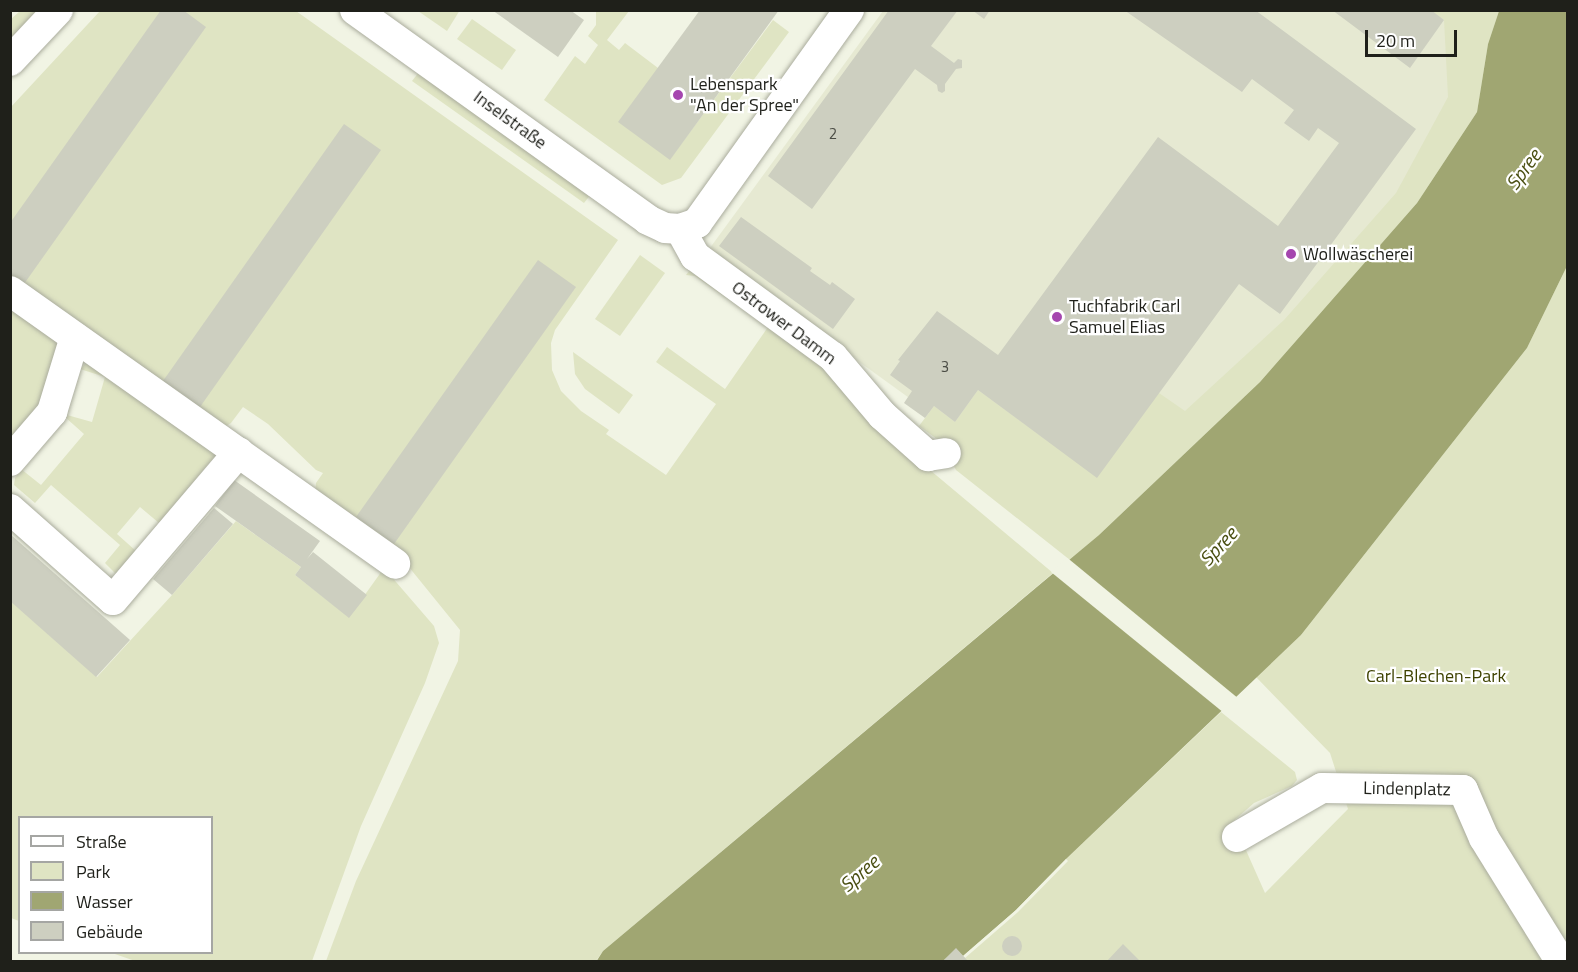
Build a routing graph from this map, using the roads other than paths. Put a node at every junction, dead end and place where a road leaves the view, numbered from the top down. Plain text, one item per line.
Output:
1 (58, 10) edge
2 (355, 10) edge
3 (849, 10) edge
4 (10, 61) edge
5 (672, 229) junction
6 (10, 291) edge
7 (75, 337) junction
8 (238, 452) junction
9 (946, 453) dead end
10 (10, 461) edge
11 (10, 509) edge
12 (395, 564) dead end
13 (1237, 837) dead end
14 (1562, 962) edge

1 - 4 street
2 - 5 street, Inselstraße
3 - 5 street
5 - 9 street, Ostrower Damm
6 - 7 street
7 - 8 street
7 - 10 street
8 - 11 street
8 - 12 street
13 - 14 street, Lindenplatz

